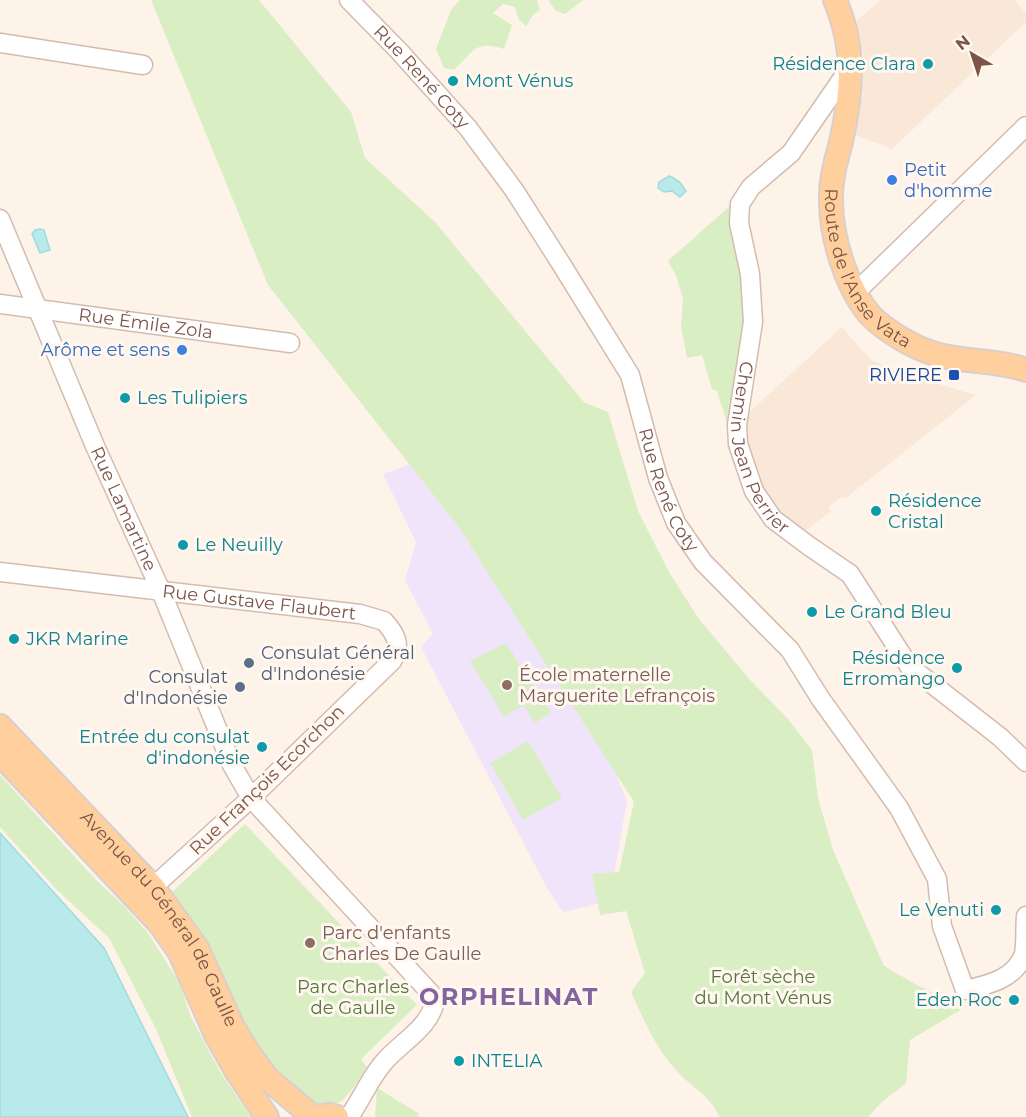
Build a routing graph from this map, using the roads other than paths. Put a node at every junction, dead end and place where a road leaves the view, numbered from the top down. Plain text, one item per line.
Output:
1 (350, 0) edge
2 (835, 0) edge
3 (0, 43) edge
4 (143, 65) dead end
5 (851, 66) junction
6 (1024, 131) edge
7 (0, 219) edge
8 (856, 292) junction
9 (0, 304) edge
10 (39, 310) junction
11 (290, 343) dead end
12 (1026, 370) edge
13 (0, 572) edge
14 (160, 591) junction
15 (399, 644) joint
16 (0, 726) edge
17 (0, 754) edge
18 (1026, 762) edge
19 (251, 798) junction
20 (153, 887) junction
21 (1026, 916) edge
22 (267, 1117) edge
23 (313, 1117) edge
24 (337, 1117) edge
25 (349, 1117) edge

1 - 21 street, Rue René Coty
2 - 5 main road, Route de l'Anse Vata
3 - 4 street
5 - 8 main road, Route de l'Anse Vata
5 - 18 street, Chemin Jean Perrier
6 - 8 street
7 - 10 street, Rue Lamartine
8 - 12 main road, Route de l'Anse Vata
9 - 10 street, Rue Émile Zola
10 - 11 street, Rue Émile Zola
10 - 14 street, Rue Lamartine
13 - 14 street, Rue Gustave Flaubert
14 - 15 street, Rue Gustave Flaubert
14 - 19 street, Rue Lamartine
15 - 19 street, Rue François Ecorchon
16 - 20 main road, Avenue du Général de Gaulle
17 - 22 main road, Avenue du Général de Gaulle
19 - 20 street, Rue François Ecorchon
19 - 25 street, Rue Lamartine
20 - 23 main road, Avenue du Général de Gaulle
23 - 24 main road

